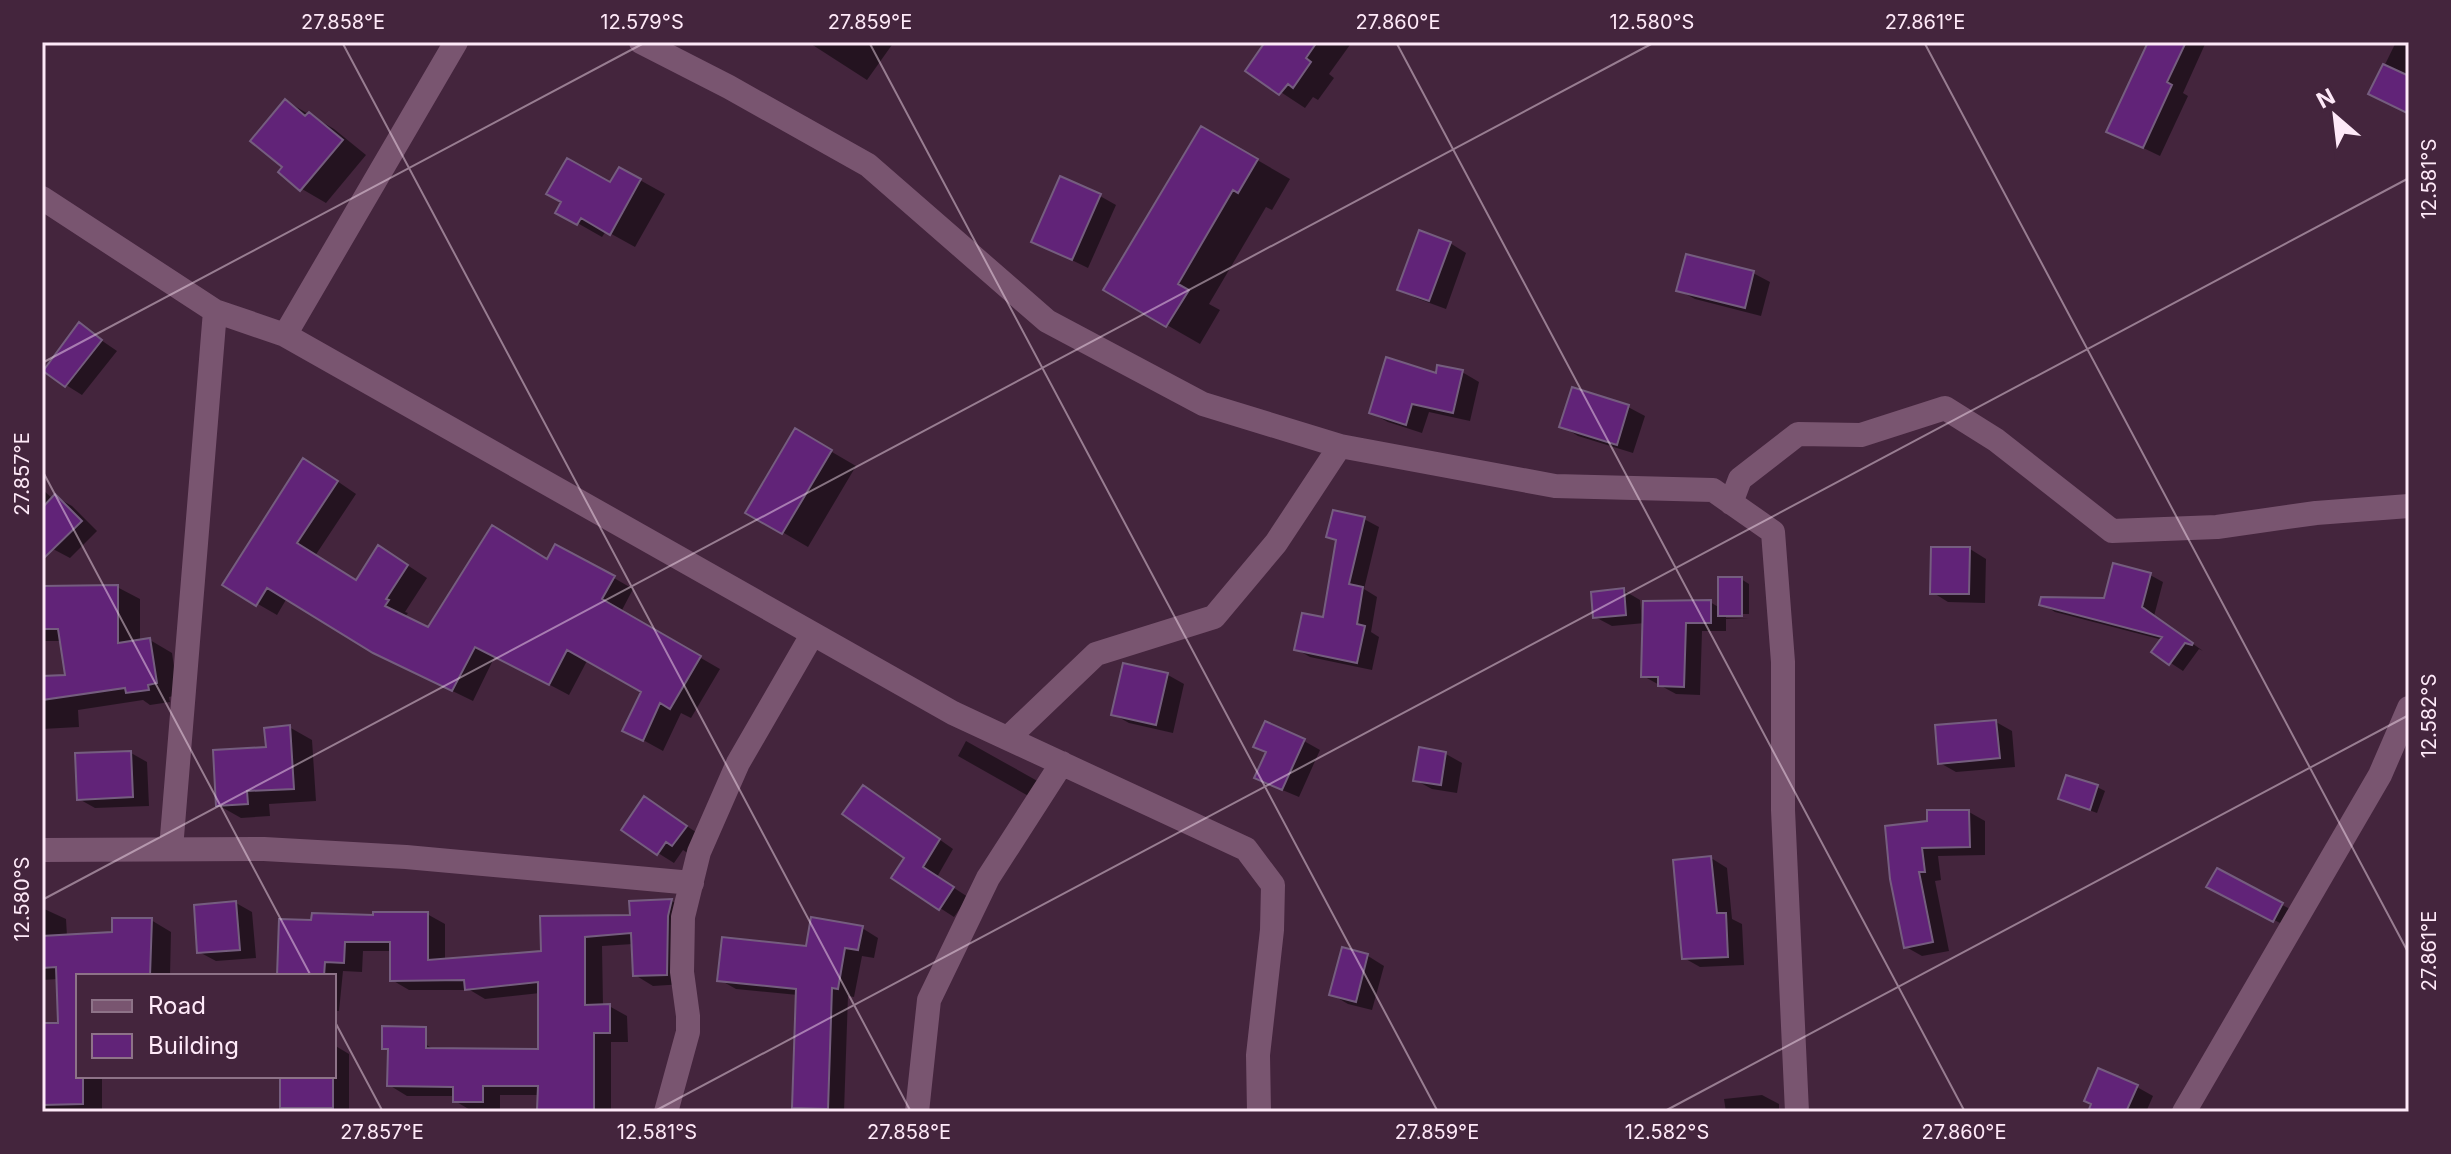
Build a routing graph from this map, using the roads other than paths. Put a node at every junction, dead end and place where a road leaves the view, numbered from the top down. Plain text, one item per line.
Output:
1 (456, 42) edge
2 (641, 42) edge
3 (42, 198) edge
4 (215, 311) junction
5 (285, 335) junction
6 (1340, 446) junction
7 (1731, 503) junction
8 (2409, 506) edge
9 (812, 635) junction
10 (2409, 708) edge
11 (1008, 738) junction
12 (1062, 763) junction
13 (171, 849) junction
14 (42, 850) edge
15 (692, 883) junction
16 (666, 1112) edge
17 (917, 1112) edge
18 (1259, 1112) edge
19 (1797, 1112) edge
20 (2184, 1112) edge

1 - 5 street
2 - 6 street
3 - 4 street
4 - 5 street
4 - 13 street
5 - 9 street
6 - 7 street
6 - 11 street
7 - 8 street
7 - 19 street
9 - 11 street
9 - 15 street
10 - 20 street
11 - 12 street
12 - 17 street
12 - 18 street
13 - 14 street
13 - 15 street
15 - 16 street

